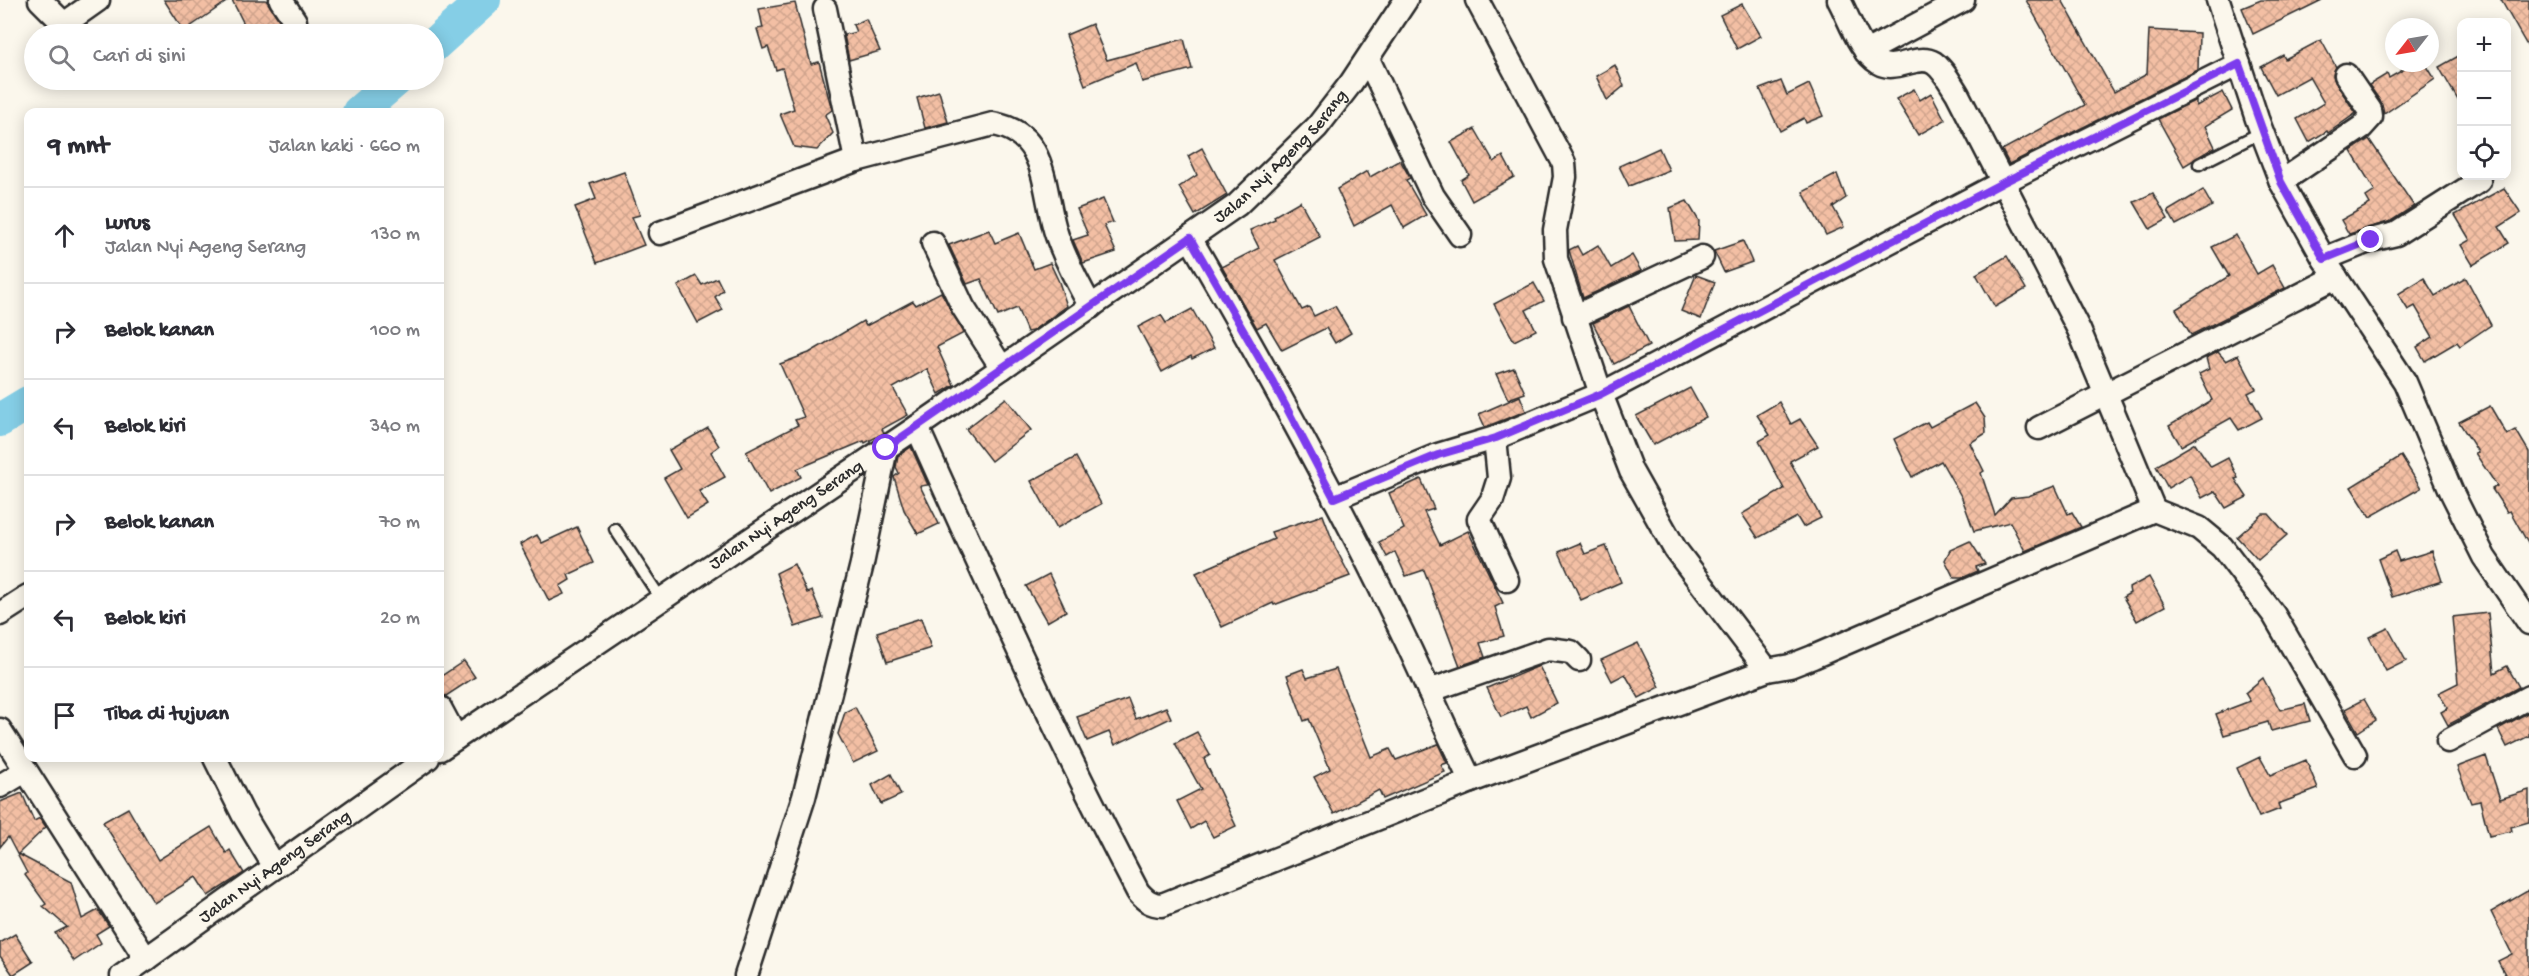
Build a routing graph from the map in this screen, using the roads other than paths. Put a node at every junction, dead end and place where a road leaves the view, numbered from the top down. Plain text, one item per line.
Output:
1 (40, 0) edge
2 (98, 0) edge
3 (281, 0) edge
4 (1406, 0) edge
5 (1477, 0) edge
6 (1839, 0) edge
7 (1963, 0) edge
8 (2218, 0) edge
9 (825, 9) dead end
10 (295, 21) dead end
11 (63, 24) edge
12 (73, 24) edge
13 (1866, 52) junction
14 (1368, 59) junction
15 (2239, 64) junction
16 (2346, 75) dead end
17 (2262, 132) junction
18 (856, 160) junction
19 (2199, 165) dead end
20 (2480, 181) dead end
21 (2004, 182) junction
22 (2281, 182) junction
23 (660, 233) dead end
24 (1460, 235) dead end
25 (1190, 238) junction
26 (933, 243) dead end
27 (1702, 257) dead end
28 (2330, 268) junction
29 (1091, 307) junction
30 (1574, 316) junction
31 (1002, 368) junction
32 (1601, 394) junction
33 (2106, 394) junction
34 (917, 427) junction
35 (2039, 428) dead end
36 (1496, 438) junction
37 (886, 448) junction
38 (1334, 498) junction
39 (2154, 510) junction
40 (615, 529) dead end
41 (1507, 580) dead end
42 (24, 599) edge
43 (661, 599) junction
44 (0, 614) edge
45 (2529, 623) edge
46 (1579, 660) dead end
47 (1767, 670) junction
48 (1429, 691) junction
49 (2529, 697) edge
50 (444, 726) edge
51 (0, 730) edge
52 (2448, 741) dead end
53 (448, 743) edge
54 (2355, 755) dead end
55 (217, 762) edge
56 (422, 762) edge
57 (25, 771) junction
58 (1471, 781) junction
59 (0, 786) edge
60 (275, 867) junction
61 (146, 960) junction
62 (122, 976) edge
63 (746, 976) edge

1 - 11 street
2 - 12 street
3 - 10 street
4 - 14 street, Jalan Nyi Ageng Serang
5 - 30 street
6 - 13 street
7 - 13 street
8 - 15 street
9 - 18 street
13 - 21 street
14 - 24 street
14 - 25 street, Jalan Nyi Ageng Serang
15 - 17 street
15 - 21 street
16 - 22 street
17 - 19 lane
17 - 22 street
18 - 23 street
18 - 29 street
20 - 28 street
21 - 32 street
21 - 33 street
22 - 28 street
25 - 29 street, Jalan Nyi Ageng Serang
25 - 38 street
26 - 31 street
27 - 30 street
28 - 33 street
28 - 45 street
29 - 31 street, Jalan Nyi Ageng Serang
30 - 32 street
31 - 34 street, Jalan Nyi Ageng Serang
32 - 36 street
32 - 47 street
33 - 35 street
33 - 39 street
34 - 37 street, Jalan Nyi Ageng Serang
34 - 58 street
36 - 38 street
36 - 41 street
37 - 43 street, Jalan Nyi Ageng Serang
37 - 63 street
38 - 48 street
39 - 47 street
39 - 54 street
40 - 43 lane
42 - 44 street
43 - 53 street, Jalan Nyi Ageng Serang
46 - 48 street
47 - 58 street
48 - 58 street
49 - 52 street
50 - 53 street
51 - 57 street
55 - 60 street
56 - 60 street, Jalan Nyi Ageng Serang
57 - 59 street
57 - 61 street
60 - 61 street, Jalan Nyi Ageng Serang
61 - 62 street, Jalan Nyi Ageng Serang

